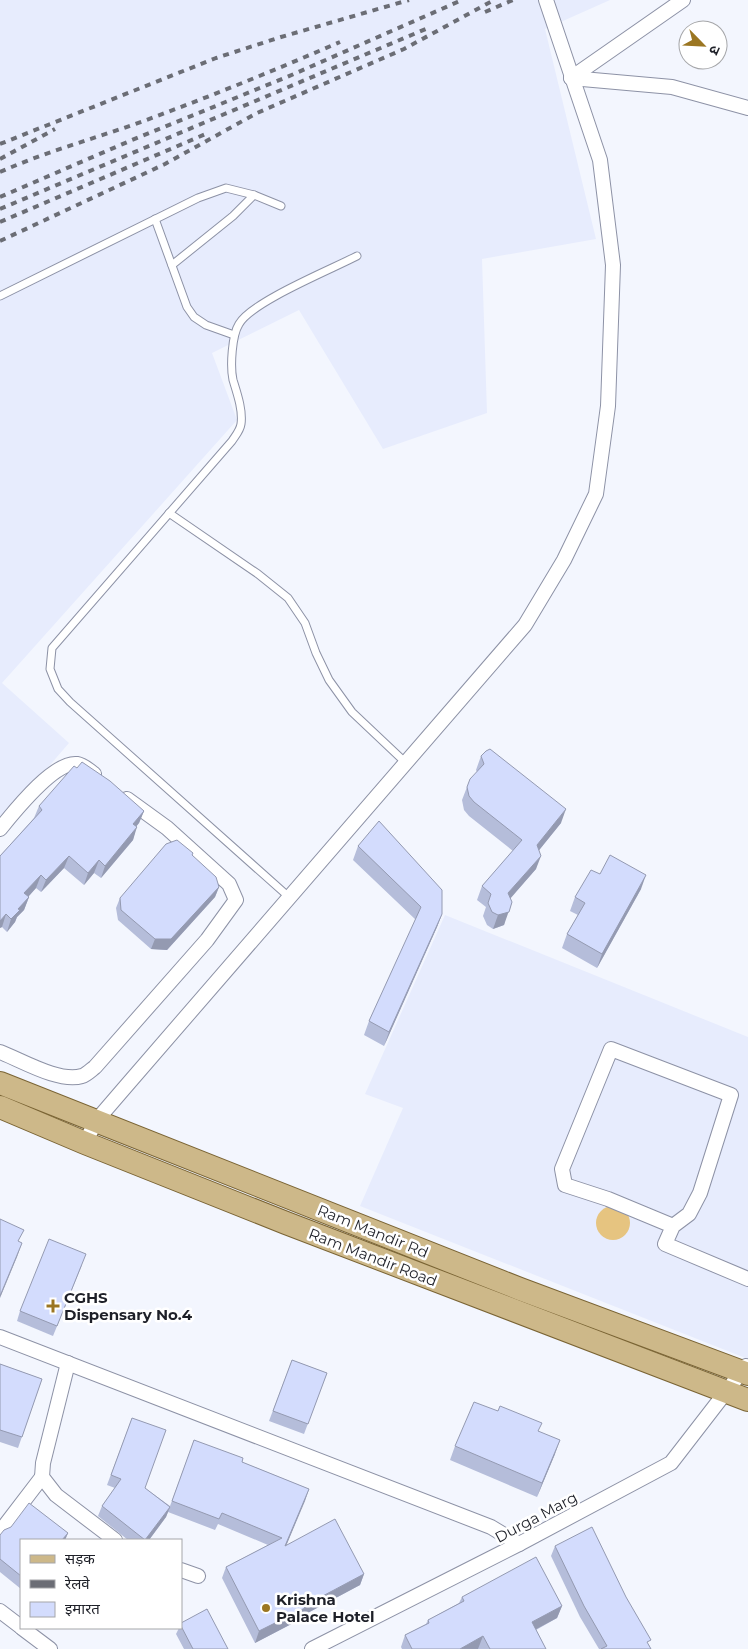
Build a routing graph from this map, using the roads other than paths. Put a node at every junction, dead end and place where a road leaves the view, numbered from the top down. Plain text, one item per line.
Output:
1 (546, 0) edge
2 (683, 0) edge
3 (610, 51) junction
4 (571, 78) junction
5 (601, 81) junction
6 (748, 108) edge
7 (254, 195) junction
8 (281, 206) dead end
9 (155, 219) junction
10 (357, 256) dead end
11 (172, 265) junction
12 (0, 296) edge
13 (234, 335) junction
14 (169, 514) junction
15 (406, 763) junction
16 (103, 780) edge
17 (119, 792) edge
18 (0, 829) edge
19 (289, 897) junction
20 (0, 1052) edge
21 (0, 1083) edge
22 (0, 1107) edge
23 (96, 1121) junction
24 (86, 1143) junction
25 (674, 1226) junction
26 (748, 1279) edge
27 (0, 1336) edge
28 (68, 1363) junction
29 (746, 1369) edge
30 (726, 1391) junction
31 (748, 1400) edge
32 (42, 1477) junction
33 (0, 1532) edge
34 (114, 1539) edge
35 (520, 1544) junction
36 (182, 1570) edge
37 (198, 1576) dead end
38 (0, 1611) edge
39 (20, 1626) edge
40 (25, 1629) edge
41 (50, 1649) edge
42 (312, 1649) edge

1 - 4 street
2 - 3 street
3 - 4 street
3 - 5 street
4 - 5 street
4 - 15 street
5 - 6 street
7 - 8 lane
7 - 9 lane
7 - 11 lane
9 - 11 lane
9 - 12 lane
10 - 13 lane
11 - 13 lane
13 - 14 lane
14 - 15 lane
14 - 19 lane
15 - 19 street
16 - 18 street
17 - 20 street
19 - 23 street
21 - 23 main road, Ram Mandir Rd
22 - 24 main road, Ram Mandir Road
23 - 24 street
23 - 29 main road, Ram Mandir Rd
24 - 30 main road, Ram Mandir Road
25 - 25 street
25 - 26 street
27 - 28 street
28 - 32 street
28 - 35 street
29 - 30 street, Durga Marg
30 - 31 main road, Ram Mandir Road
30 - 35 street, Durga Marg
32 - 33 street
32 - 34 street
35 - 42 street, Durga Marg
36 - 37 street
38 - 39 street
40 - 41 street

